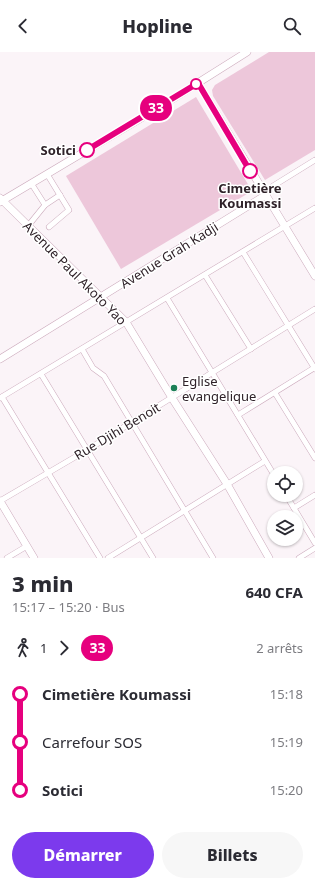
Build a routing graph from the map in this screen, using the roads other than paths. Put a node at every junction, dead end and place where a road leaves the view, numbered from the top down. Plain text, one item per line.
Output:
1 (244, 53) edge
2 (198, 83) junction
3 (315, 160) edge
4 (47, 174) junction
5 (31, 184) junction
6 (60, 195) junction
7 (266, 195) junction
8 (1, 200) edge
9 (45, 205) junction
10 (315, 208) edge
11 (28, 226) junction
12 (285, 226) junction
13 (49, 227) dead end
14 (243, 252) junction
15 (312, 264) edge
16 (205, 275) junction
17 (315, 276) edge
18 (101, 297) junction
19 (167, 298) junction
20 (315, 309) edge
21 (126, 322) junction
22 (288, 326) junction
23 (82, 349) junction
24 (250, 349) junction
25 (0, 359) edge
26 (315, 368) edge
27 (212, 373) junction
28 (41, 374) junction
29 (275, 393) junction
30 (1, 398) edge
31 (172, 398) junction
32 (238, 415) junction
33 (132, 423) junction
34 (87, 450) junction
35 (315, 458) edge
36 (265, 461) junction
37 (268, 466) edge
38 (48, 473) junction
39 (227, 484) junction
40 (315, 494) edge
41 (0, 501) edge
42 (290, 502) edge
43 (294, 508) junction
44 (184, 512) junction
45 (141, 538) junction
46 (315, 543) edge
47 (27, 546) junction
48 (315, 548) edge
49 (211, 557) edge
50 (7, 558) edge
51 (34, 558) edge
52 (100, 558) edge
53 (108, 558) edge
54 (154, 558) edge
55 (269, 558) edge
56 (299, 558) edge

1 - 2 street
2 - 4 street
2 - 7 street
3 - 7 street, Avenue Grah Kadji
4 - 5 street
4 - 6 street
5 - 8 street
5 - 9 street
6 - 9 street
6 - 13 street
7 - 12 street
7 - 18 street, Avenue Grah Kadji
8 - 11 street, Avenue Paul Akoto Yao
9 - 11 street
10 - 12 street
11 - 18 street, Avenue Paul Akoto Yao
12 - 14 street
12 - 15 street
14 - 16 street
14 - 22 street
15 - 17 street
16 - 19 street
16 - 24 street
18 - 21 street, Avenue Paul Akoto Yao
18 - 25 street, Avenue Grah Kadji
19 - 21 street
19 - 27 street
20 - 22 street, Rue Djihi Benoit
21 - 23 street
21 - 31 street, Avenue Paul Akoto Yao
22 - 24 street, Rue Djihi Benoit
22 - 26 street
23 - 28 street
23 - 33 street
24 - 27 street, Rue Djihi Benoit
26 - 29 street
27 - 31 street, Rue Djihi Benoit
27 - 32 street
28 - 30 street
28 - 34 street
29 - 32 street
29 - 35 street
30 - 38 street
31 - 33 street, Rue Djihi Benoit
31 - 39 street, Avenue Paul Akoto Yao
32 - 36 street
33 - 34 street, Rue Djihi Benoit
33 - 44 street
34 - 38 street, Rue Djihi Benoit
34 - 45 street
36 - 37 street
36 - 39 street
38 - 41 street, Rue Djihi Benoit
38 - 52 street
39 - 44 street
39 - 55 street, Avenue Paul Akoto Yao
40 - 43 street
41 - 47 street
42 - 43 street
43 - 46 street
44 - 45 street
44 - 49 street
45 - 53 street
45 - 54 street
47 - 50 street
47 - 51 street
48 - 56 street

